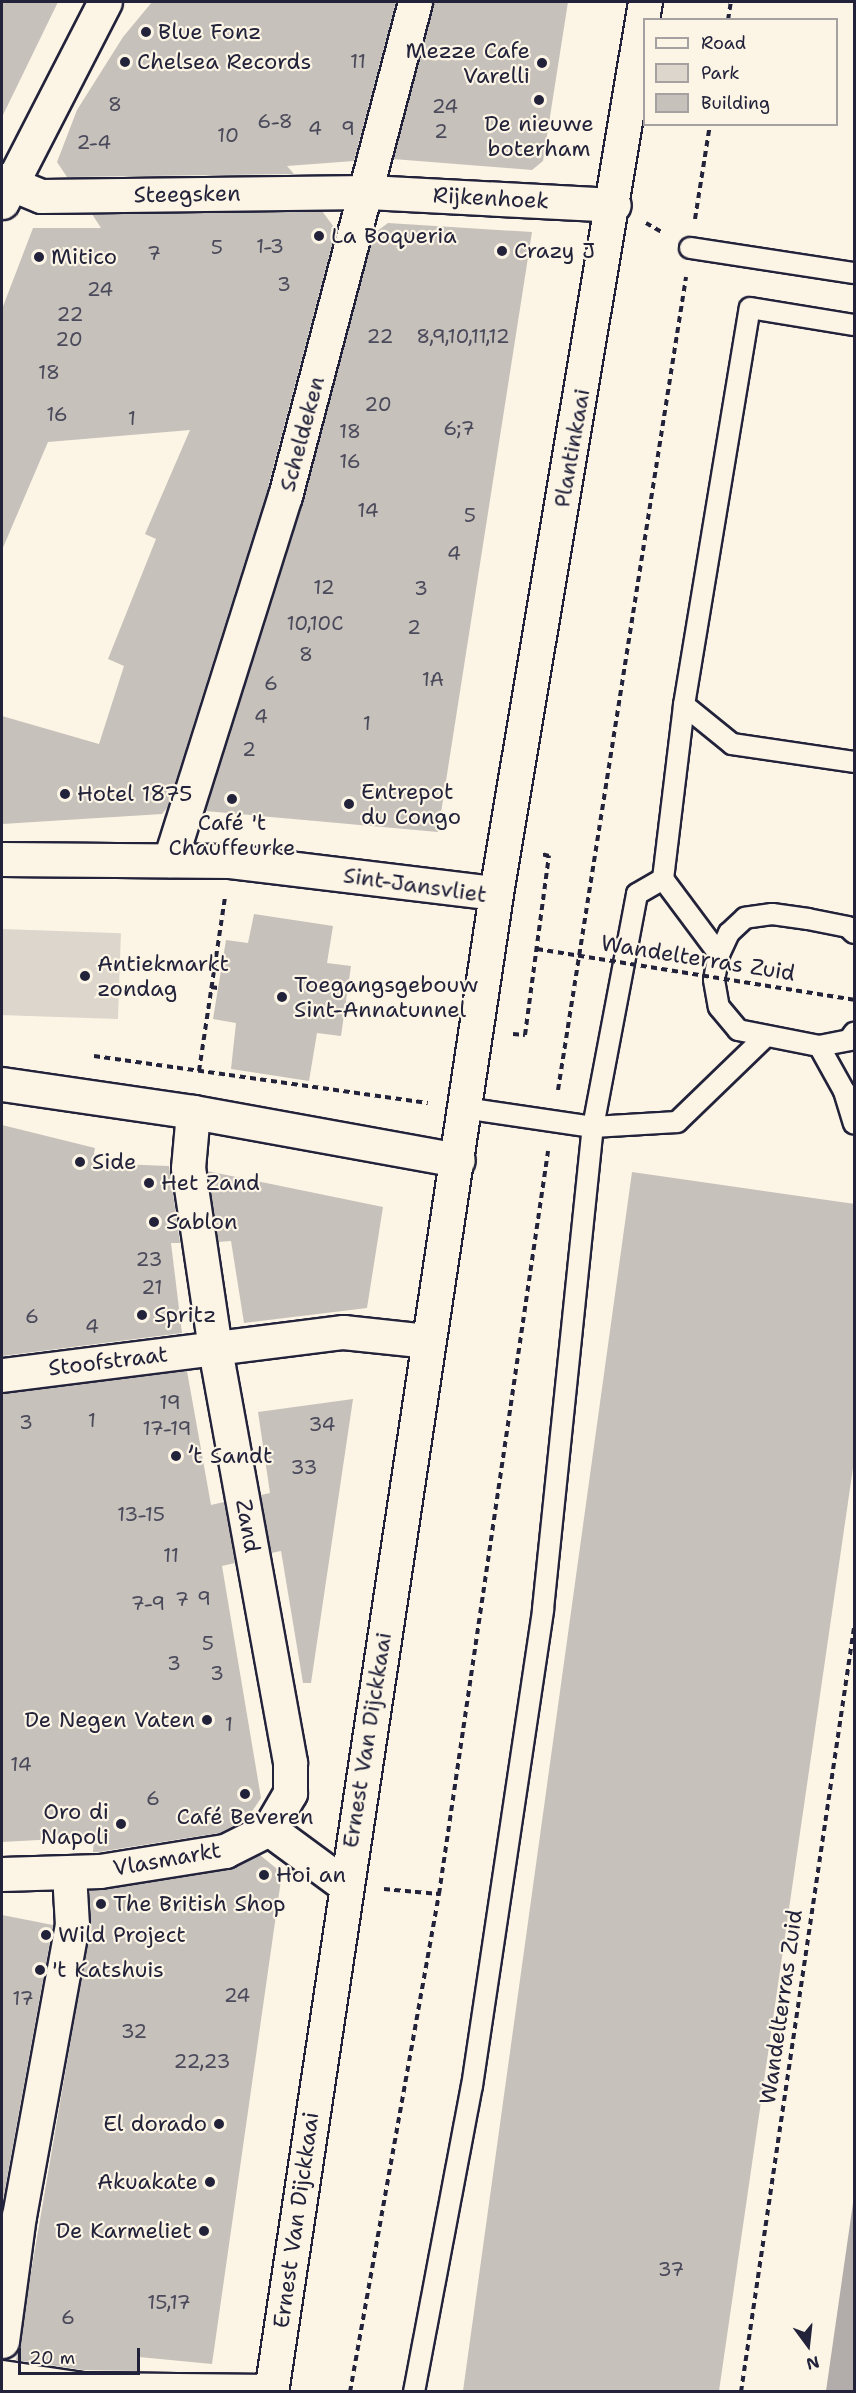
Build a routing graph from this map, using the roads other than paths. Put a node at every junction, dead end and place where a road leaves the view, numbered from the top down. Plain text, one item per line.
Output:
1 (105, 2) edge
2 (415, 2) edge
3 (645, 2) edge
4 (3, 187) edge
5 (368, 192) junction
6 (614, 205) junction
7 (690, 248) road end
8 (855, 273) edge
9 (855, 324) edge
10 (684, 705) junction
11 (855, 762) edge
12 (2, 860) edge
13 (170, 860) junction
14 (663, 879) junction
15 (496, 893) junction
16 (855, 933) edge
17 (719, 954) junction
18 (855, 1033) edge
19 (764, 1038) junction
20 (819, 1046) junction
21 (2, 1084) edge
22 (464, 1108) junction
23 (193, 1112) junction
24 (855, 1124) edge
25 (594, 1127) junction
26 (458, 1160) junction
27 (427, 1341) junction
28 (215, 1347) junction
29 (2, 1375) edge
30 (269, 1829) junction
31 (69, 1873) junction
32 (2, 1874) edge
33 (345, 1885) junction
34 (10, 2215) edge
35 (2, 2341) edge
36 (2, 2377) edge
37 (271, 2391) edge
38 (414, 2391) edge

1 - 4 street
2 - 5 street, Scheldeken
3 - 6 street, Plantinkaai
4 - 5 street, Steegsken
5 - 6 street, Rijkenhoek
5 - 13 street, Scheldeken
6 - 15 street, Plantinkaai
7 - 8 lane
9 - 10 lane
10 - 11 lane
10 - 14 lane
12 - 13 street, Sint-Jansvliet
13 - 15 street, Sint-Jansvliet
14 - 17 lane
14 - 25 lane
15 - 22 street, Sint-Jansvliet
16 - 17 lane
17 - 19 lane
18 - 20 lane
19 - 20 lane
19 - 25 lane
20 - 24 lane
21 - 23 street
22 - 25 lane
22 - 26 street, Sint-Jansvliet
23 - 26 street
23 - 28 street, Zand
25 - 38 lane
26 - 27 street, Ernest Van Dijckkaai
27 - 28 street, Stoofstraat
27 - 33 street, Ernest Van Dijckkaai
28 - 29 street, Stoofstraat
28 - 30 street, Zand
30 - 31 street, Vlasmarkt
30 - 33 street
31 - 32 street, Vlasmarkt
31 - 34 street
33 - 37 street, Ernest Van Dijckkaai
34 - 35 street
36 - 37 street

